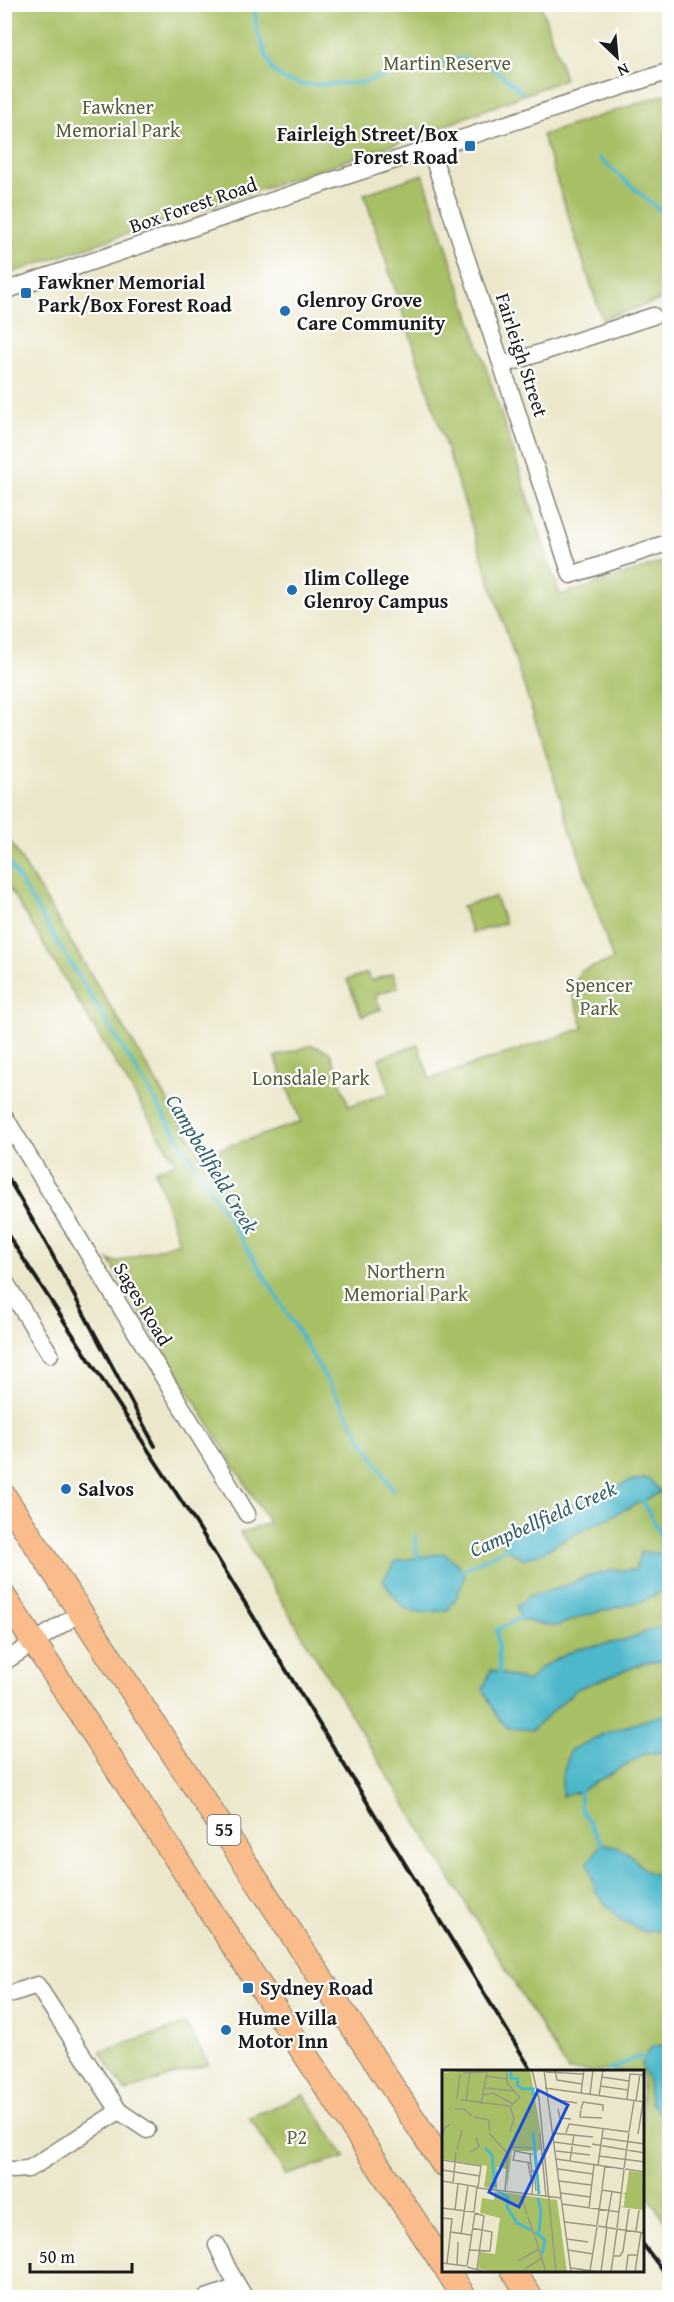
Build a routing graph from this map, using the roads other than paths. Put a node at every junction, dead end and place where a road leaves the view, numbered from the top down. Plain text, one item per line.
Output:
1 (669, 70) edge
2 (430, 148) junction
3 (4, 291) edge
4 (653, 316) dead end
5 (503, 365) junction
6 (669, 542) edge
7 (4, 1116) edge
8 (4, 1281) edge
9 (50, 1354) dead end
10 (4, 1496) edge
11 (247, 1514) dead end
12 (4, 1597) edge
13 (81, 1612) junction
14 (34, 1642) junction
15 (4, 1662) edge
16 (4, 1996) edge
17 (119, 2111) junction
18 (147, 2130) dead end
19 (442, 2162) edge
20 (12, 2170) dead end
21 (217, 2245) dead end
22 (442, 2262) edge
23 (448, 2272) edge
24 (514, 2272) edge
25 (242, 2292) edge
26 (206, 2298) edge
27 (465, 2298) edge
28 (531, 2298) edge

1 - 2 street, Box Forest Road
2 - 3 street, Box Forest Road
2 - 5 street, Fairleigh Street
4 - 5 street
5 - 6 street, Fairleigh Street
7 - 11 street, Sages Road
8 - 9 street
10 - 13 highway, 55
12 - 14 highway
13 - 14 street
13 - 19 highway, 55
14 - 15 street
14 - 22 highway
16 - 17 street
17 - 18 street
17 - 20 street
21 - 25 street
23 - 27 highway
24 - 28 highway
25 - 26 street

